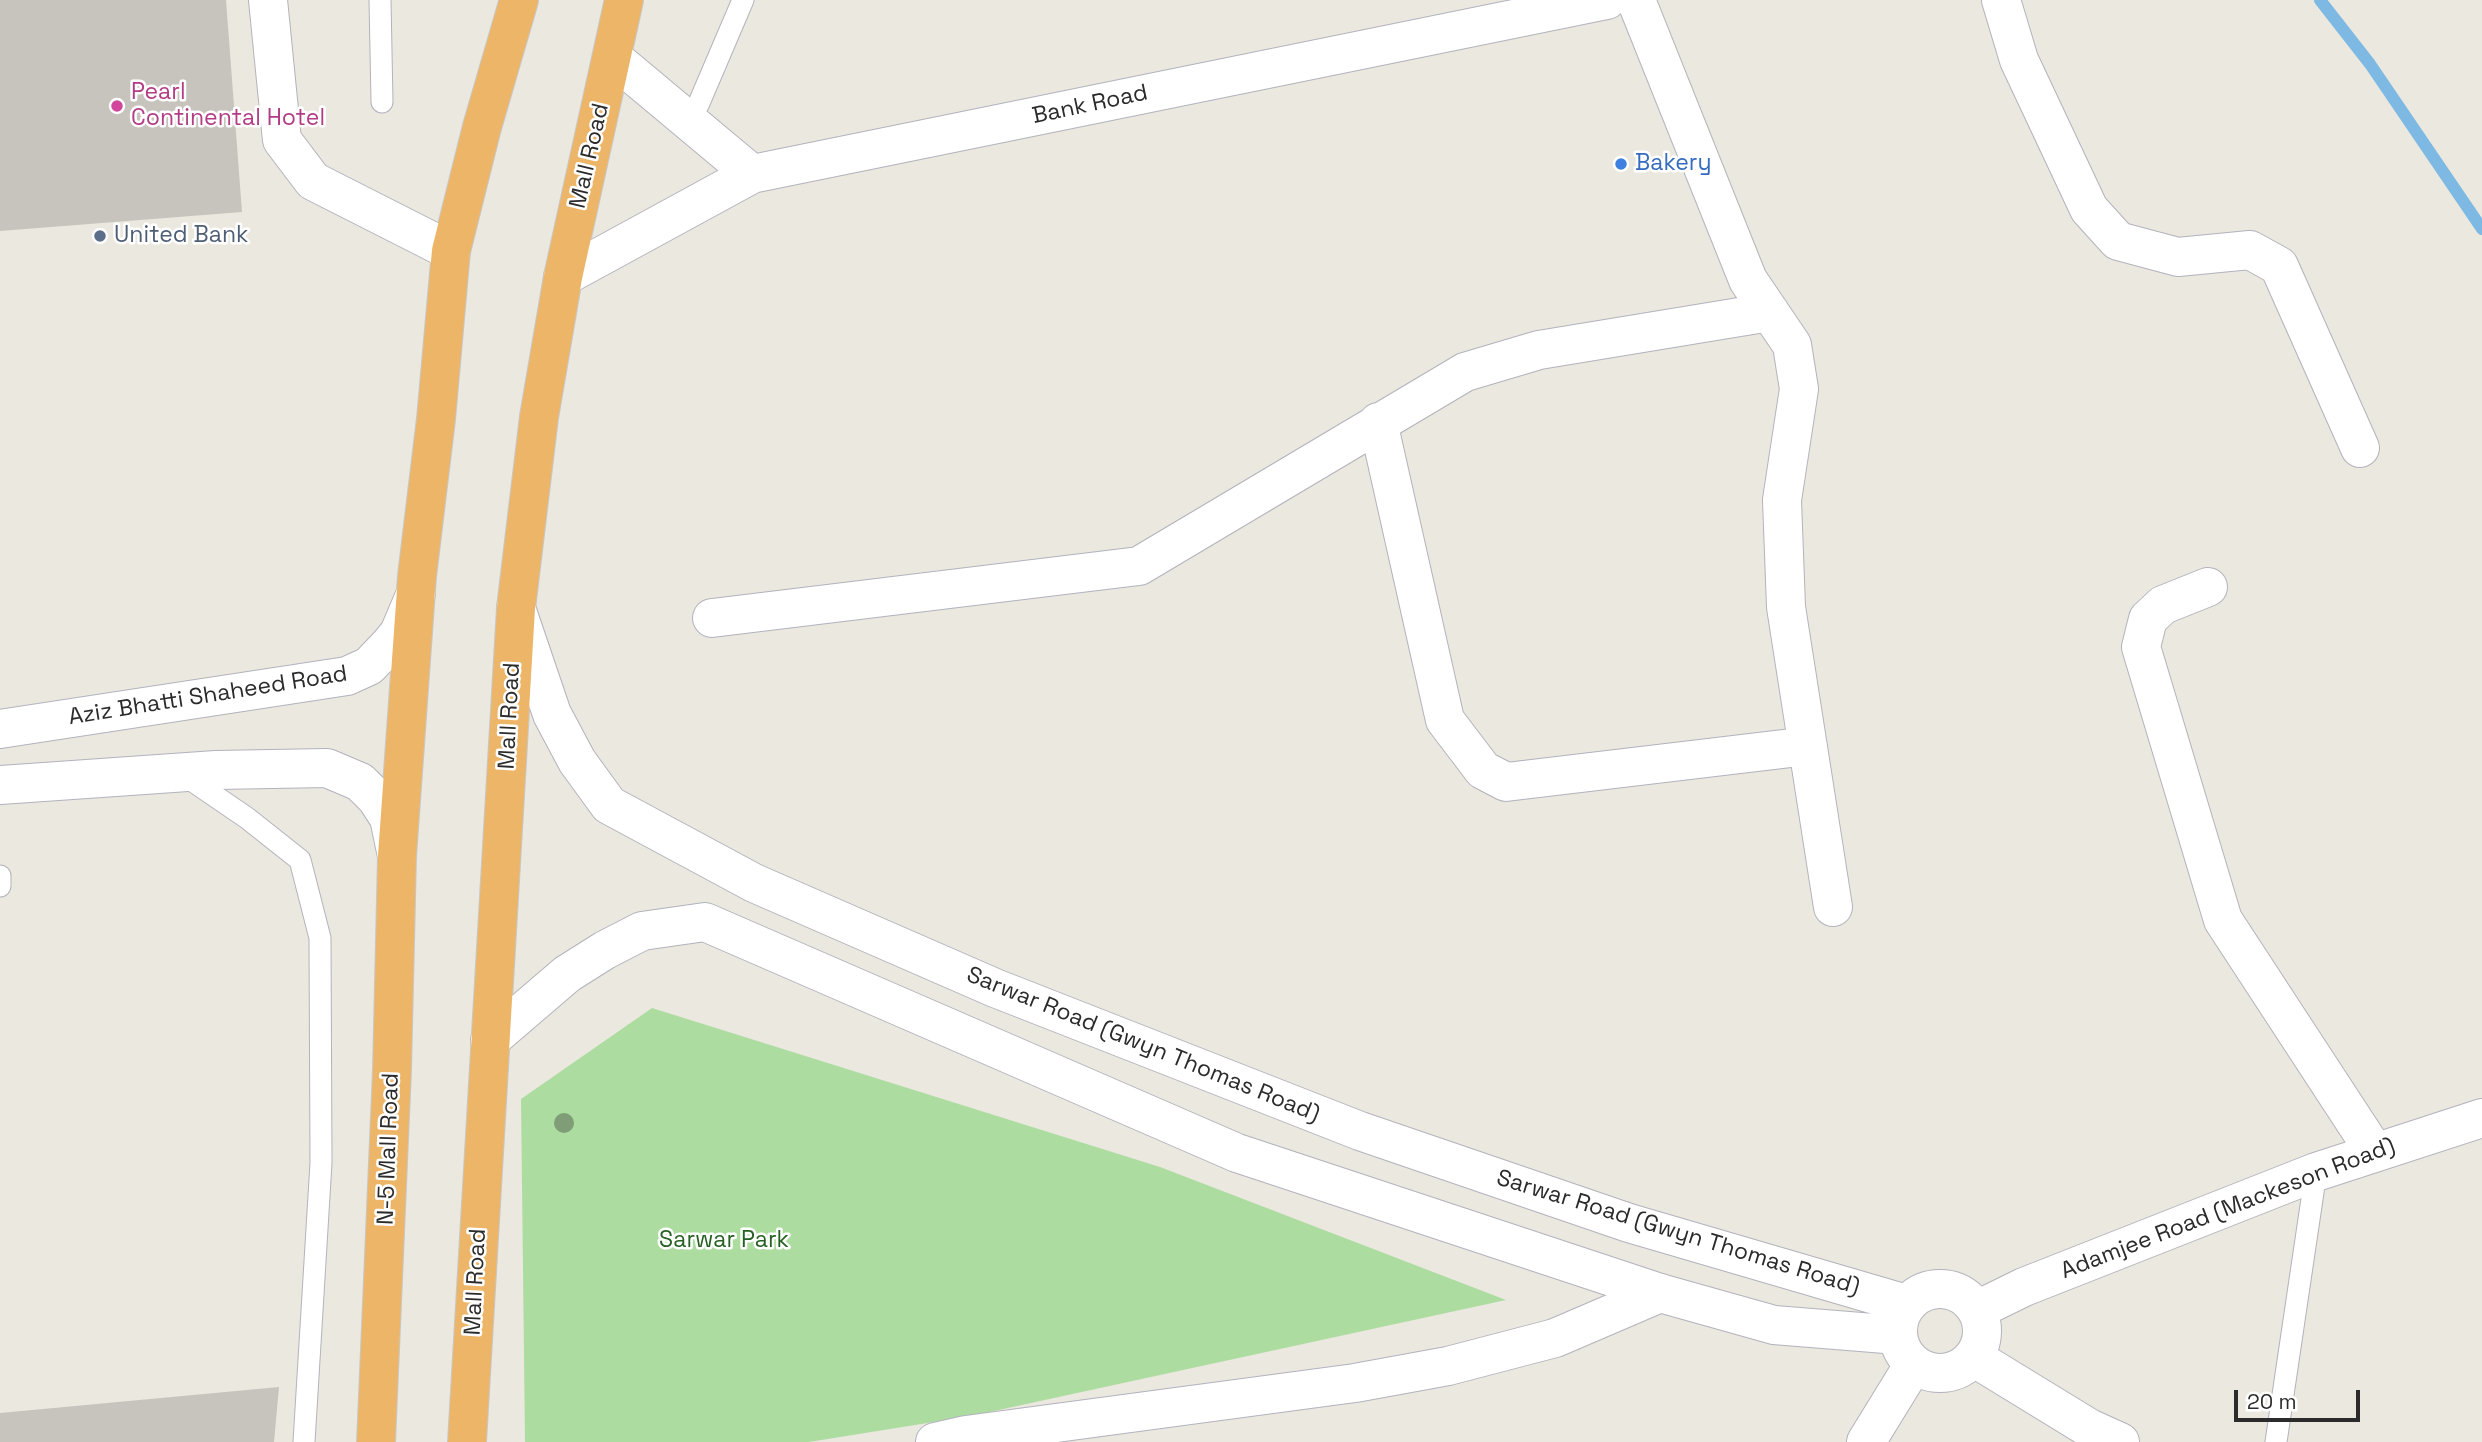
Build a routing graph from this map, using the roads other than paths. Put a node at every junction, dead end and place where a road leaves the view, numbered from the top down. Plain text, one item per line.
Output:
1 (268, 0) edge
2 (380, 0) edge
3 (519, 0) edge
4 (624, 0) edge
5 (743, 0) edge
6 (1607, 0) edge
7 (1636, 0) edge
8 (2001, 0) edge
9 (611, 57) junction
10 (382, 103) dead end
11 (688, 121) junction
12 (752, 174) junction
13 (451, 251) junction
14 (563, 277) junction
15 (1770, 312) junction
16 (1378, 422) junction
17 (2360, 448) dead end
18 (2208, 587) dead end
19 (416, 592) junction
20 (516, 608) junction
21 (712, 618) dead end
22 (0, 729) edge
23 (1808, 746) junction
24 (180, 773) junction
25 (0, 785) edge
26 (397, 856) junction
27 (0, 876) edge
28 (0, 886) edge
29 (1833, 907) dead end
30 (490, 1040) junction
31 (2482, 1118) edge
32 (2374, 1151) junction
33 (2316, 1172) junction
34 (1660, 1293) junction
35 (1977, 1310) junction
36 (1906, 1335) junction
37 (1973, 1357) junction
38 (954, 1432) edge
39 (304, 1442) edge
40 (376, 1442) edge
41 (467, 1442) edge
42 (1866, 1442) edge
43 (2120, 1442) edge
44 (2276, 1442) edge

1 - 13 street
2 - 10 lane
3 - 13 highway
4 - 9 highway, Mall Road
5 - 11 lane
6 - 12 street, Bank Road
7 - 15 street
8 - 17 street
9 - 11 street
9 - 14 highway, Mall Road
11 - 12 street
12 - 14 street, Bank Road
13 - 19 highway
14 - 20 highway, Mall Road
15 - 16 street
15 - 23 street
16 - 21 street
16 - 23 street
18 - 32 street
19 - 22 street, Aziz Bhatti Shaheed Road
19 - 26 highway
20 - 30 highway, Mall Road
20 - 36 street, Sarwar Road (Gwyn Thomas Road)
23 - 29 street
24 - 25 street
24 - 26 street
24 - 39 lane
26 - 40 highway, N-5 Mall Road
27 - 28 lane
30 - 34 street, Sarwar Road (Gwyn Thomas Road)
30 - 41 highway, Mall Road
31 - 32 street, Adamjee Road (Mackeson Road)
32 - 33 street, Adamjee Road (Mackeson Road)
33 - 35 street, Adamjee Road (Mackeson Road)
33 - 44 lane
34 - 36 street, Sarwar Road (Gwyn Thomas Road)
34 - 38 street
35 - 36 street
35 - 37 street
36 - 37 street
36 - 42 street
37 - 43 street

